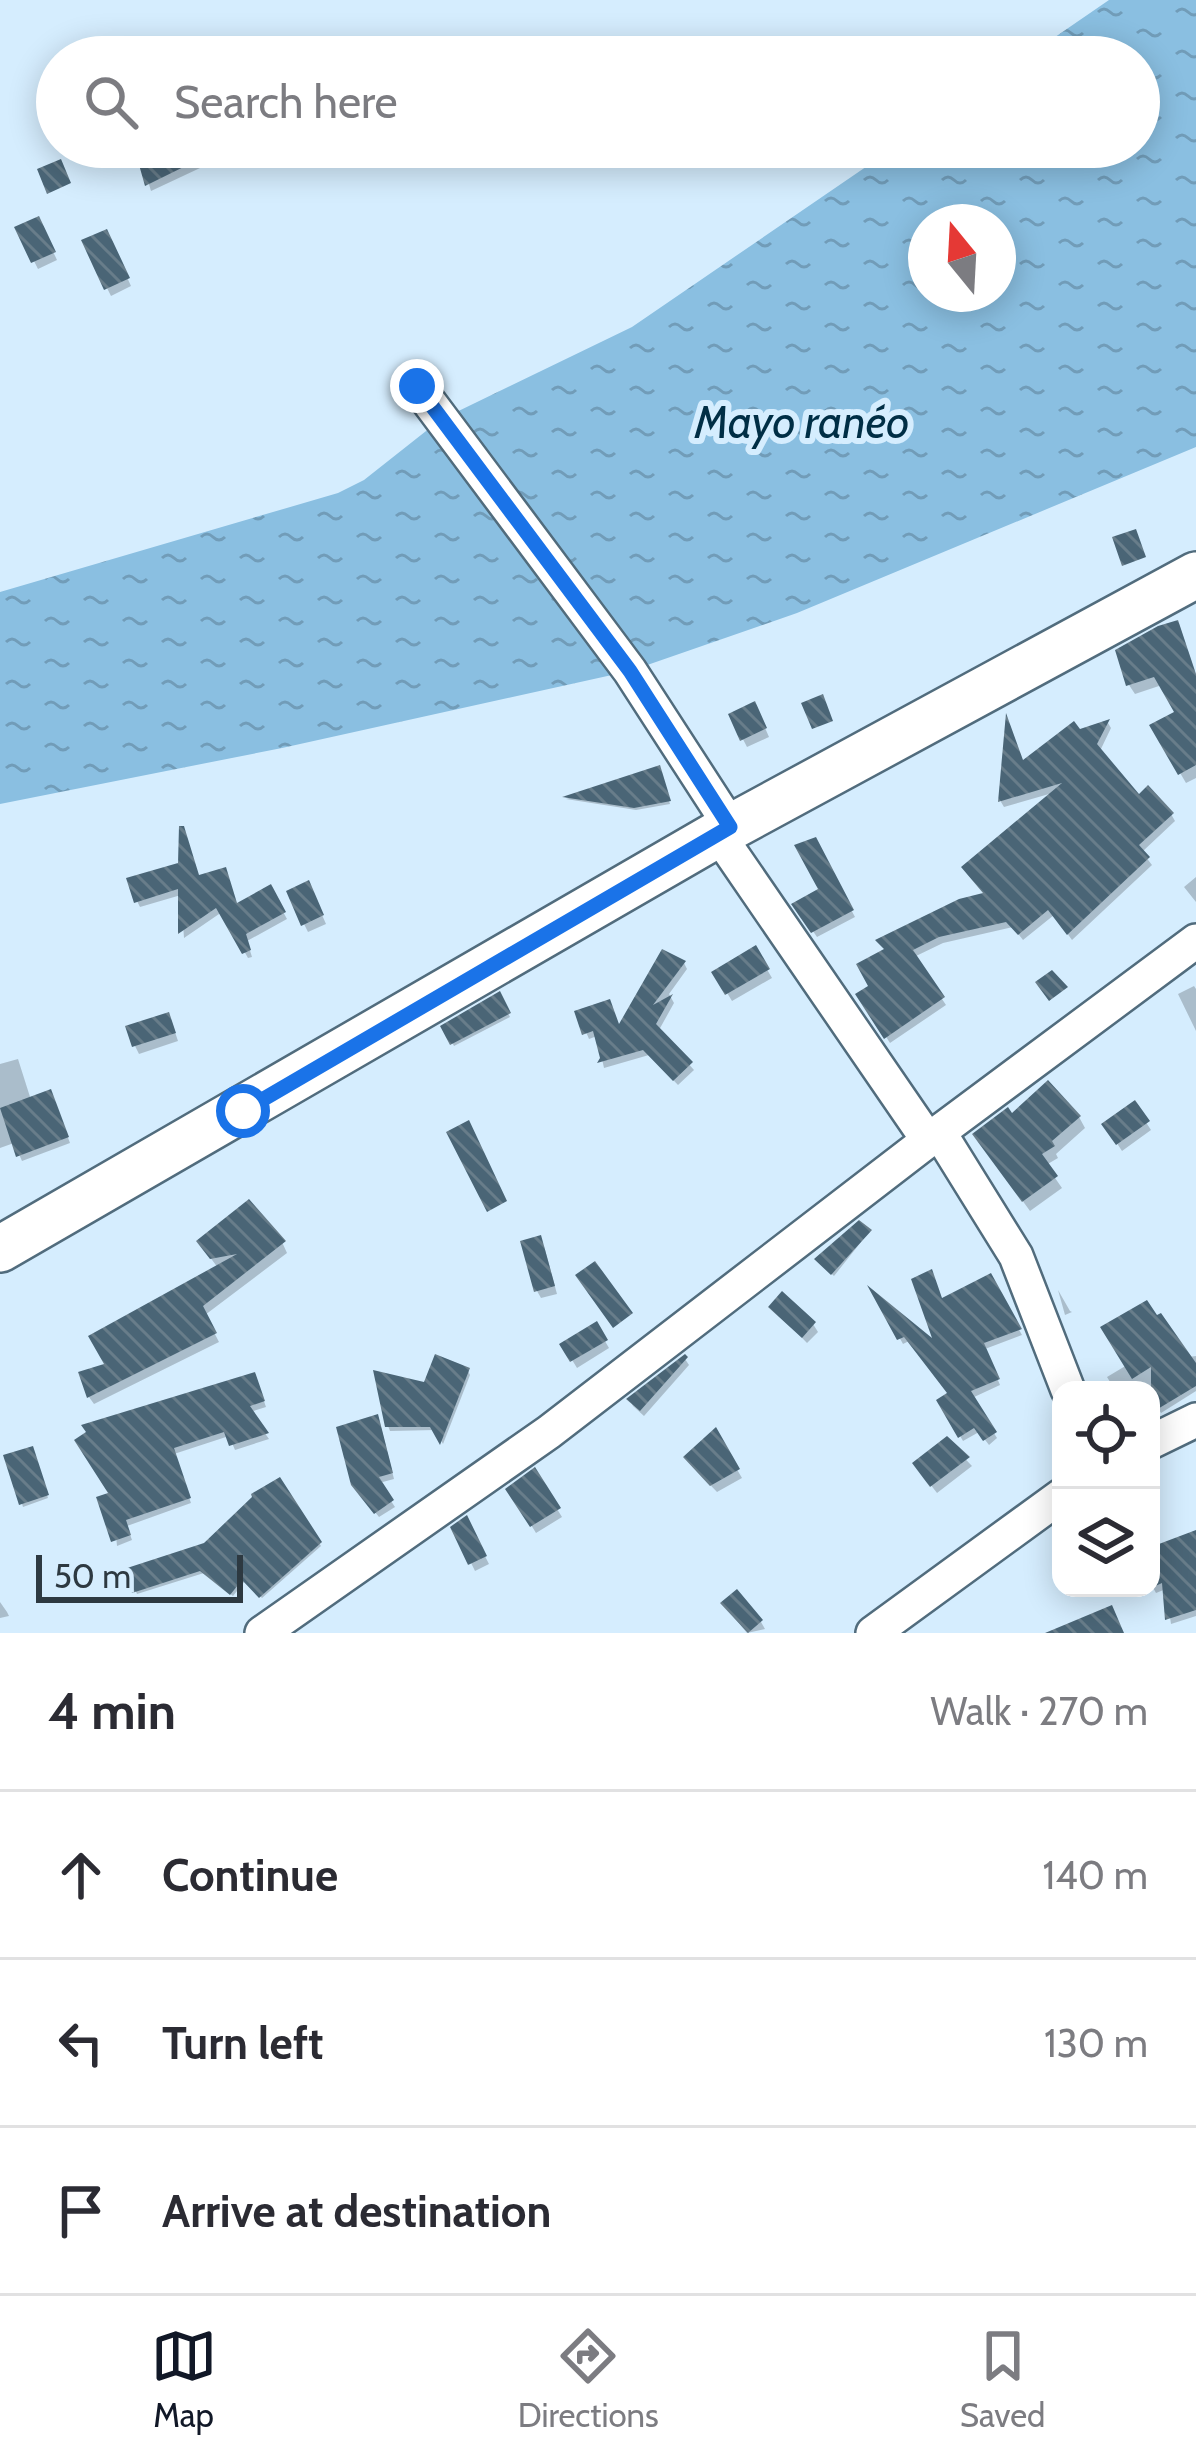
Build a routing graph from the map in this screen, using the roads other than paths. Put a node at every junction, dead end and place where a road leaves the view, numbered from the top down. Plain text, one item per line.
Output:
1 (417, 386) dead end
2 (1196, 575) edge
3 (724, 831) junction
4 (1196, 941) edge
5 (933, 1136) junction
6 (0, 1249) edge
7 (1065, 1381) edge
8 (1196, 1420) edge
9 (1160, 1438) edge
10 (1052, 1503) edge
11 (262, 1633) edge
12 (873, 1633) edge

1 - 3 street
2 - 3 street
3 - 5 street
3 - 6 street
4 - 5 street
5 - 7 street
5 - 11 street
8 - 9 street
10 - 12 street

